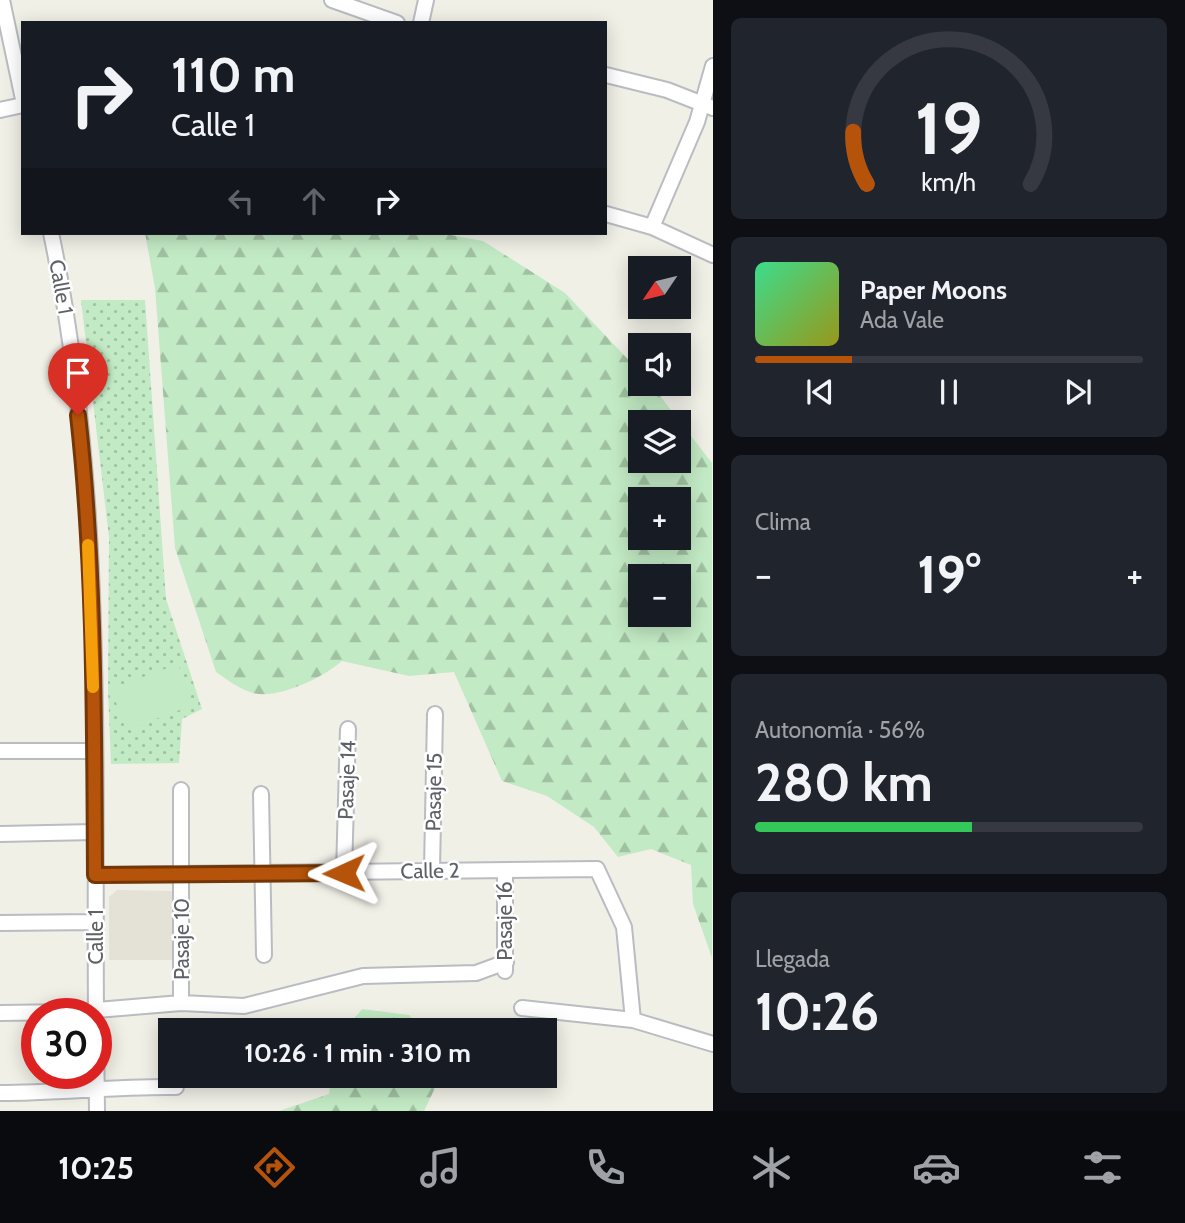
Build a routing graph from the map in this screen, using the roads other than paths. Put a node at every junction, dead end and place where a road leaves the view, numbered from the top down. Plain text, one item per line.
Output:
1 (2, 0) edge
2 (332, 0) edge
3 (426, 0) edge
4 (391, 21) edge
5 (421, 21) edge
6 (712, 66) edge
7 (607, 75) edge
8 (21, 90) edge
9 (21, 105) edge
10 (708, 106) edge
11 (0, 110) edge
12 (607, 215) edge
13 (652, 227) junction
14 (51, 235) edge
15 (712, 254) edge
16 (435, 714) dead end
17 (348, 729) dead end
18 (0, 751) edge
19 (94, 751) junction
20 (181, 790) dead end
21 (261, 794) dead end
22 (95, 832) junction
23 (0, 834) edge
24 (432, 870) junction
25 (505, 871) junction
26 (262, 873) junction
27 (344, 873) junction
28 (182, 874) junction
29 (95, 875) junction
30 (95, 922) junction
31 (0, 923) edge
32 (264, 955) dead end
33 (96, 998) edge
34 (181, 1003) junction
35 (522, 1008) dead end
36 (112, 1009) edge
37 (0, 1013) edge
38 (21, 1013) edge
39 (633, 1020) junction
40 (712, 1044) edge
41 (112, 1087) edge
42 (158, 1087) edge
43 (97, 1089) joint
44 (0, 1093) edge
45 (97, 1111) edge

1 - 8 street
2 - 4 street
3 - 5 street
6 - 10 street
7 - 10 street
9 - 11 street
10 - 13 street
12 - 13 street
13 - 15 street
14 - 19 street, Calle 1
16 - 24 street, Pasaje 15
17 - 27 street, Pasaje 14
18 - 19 street
19 - 22 street, Calle 1
20 - 28 street, Pasaje 10
21 - 26 street
22 - 23 street
22 - 29 street, Calle 1
24 - 25 street, Calle 2
24 - 27 street, Calle 2
25 - 34 street, Pasaje 16
25 - 39 street, Calle 2
26 - 27 street, Calle 2
26 - 28 street, Calle 2
26 - 32 street
28 - 29 street, Calle 2
28 - 34 street, Pasaje 10
29 - 30 street, Calle 1
30 - 31 street
30 - 33 street, Calle 1
34 - 36 street
35 - 39 street
37 - 38 street
39 - 40 street
41 - 42 street
43 - 44 street
43 - 45 street

